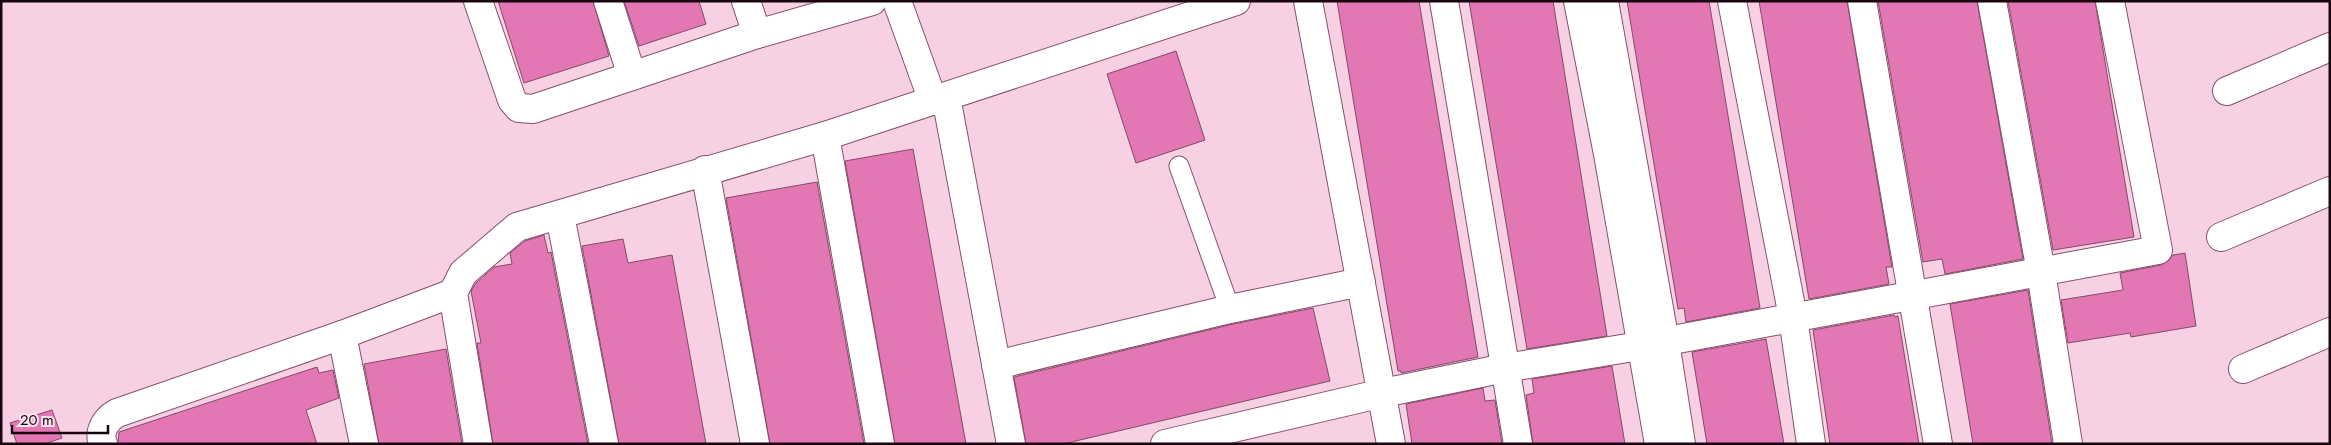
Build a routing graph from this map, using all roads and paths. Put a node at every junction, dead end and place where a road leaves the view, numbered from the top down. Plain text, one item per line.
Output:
1 (478, 1) edge
2 (608, 1) edge
3 (746, 1) edge
4 (872, 1) edge
5 (897, 1) edge
6 (1236, 1) edge
7 (1308, 1) edge
8 (1444, 1) edge
9 (1578, 1) edge
10 (1604, 1) edge
11 (1732, 1) edge
12 (1862, 1) edge
13 (1992, 1) edge
14 (2110, 1) edge
15 (757, 34) junction
16 (2330, 47) edge
17 (632, 76) junction
18 (2227, 91) dead end
19 (939, 99) junction
20 (825, 136) junction
21 (1179, 166) dead end
22 (705, 170) junction
23 (2330, 191) edge
24 (560, 215) junction
25 (2221, 237) dead end
26 (2041, 272) junction
27 (1361, 282) junction
28 (453, 293) junction
29 (1913, 294) junction
30 (1230, 309) junction
31 (1793, 317) junction
32 (2330, 332) edge
33 (342, 335) junction
34 (1653, 344) junction
35 (996, 365) junction
36 (1505, 368) junction
37 (2242, 369) dead end
38 (1383, 393) junction
39 (1250, 434) edge
40 (103, 444) edge
41 (364, 444) edge
42 (478, 444) edge
43 (604, 444) edge
44 (755, 444) edge
45 (880, 444) edge
46 (1011, 444) edge
47 (1164, 444) edge
48 (1391, 444) edge
49 (1518, 444) edge
50 (1659, 444) edge
51 (1681, 444) edge
52 (1811, 444) edge
53 (1938, 444) edge
54 (2068, 444) edge

1 - 17 street
2 - 17 street
3 - 15 street
4 - 15 street
5 - 19 street
6 - 19 street
7 - 27 street
8 - 36 street
9 - 34 street
10 - 34 street
11 - 31 street
12 - 29 street
13 - 26 street
14 - 26 street
15 - 17 street
16 - 18 street
19 - 20 street
19 - 35 street
20 - 22 street
20 - 45 street
21 - 30 lane
22 - 24 street
22 - 44 street
23 - 25 street
24 - 28 street
24 - 43 street
26 - 29 street
26 - 54 street
27 - 30 street
27 - 38 street
28 - 33 street
28 - 42 street
29 - 31 street
29 - 53 street
30 - 35 street
31 - 34 street
31 - 52 street
32 - 37 street
33 - 40 street
33 - 41 street
34 - 36 street
34 - 50 street
34 - 51 street
35 - 46 street
36 - 38 street
36 - 49 street
38 - 39 street
38 - 48 street
39 - 47 street

